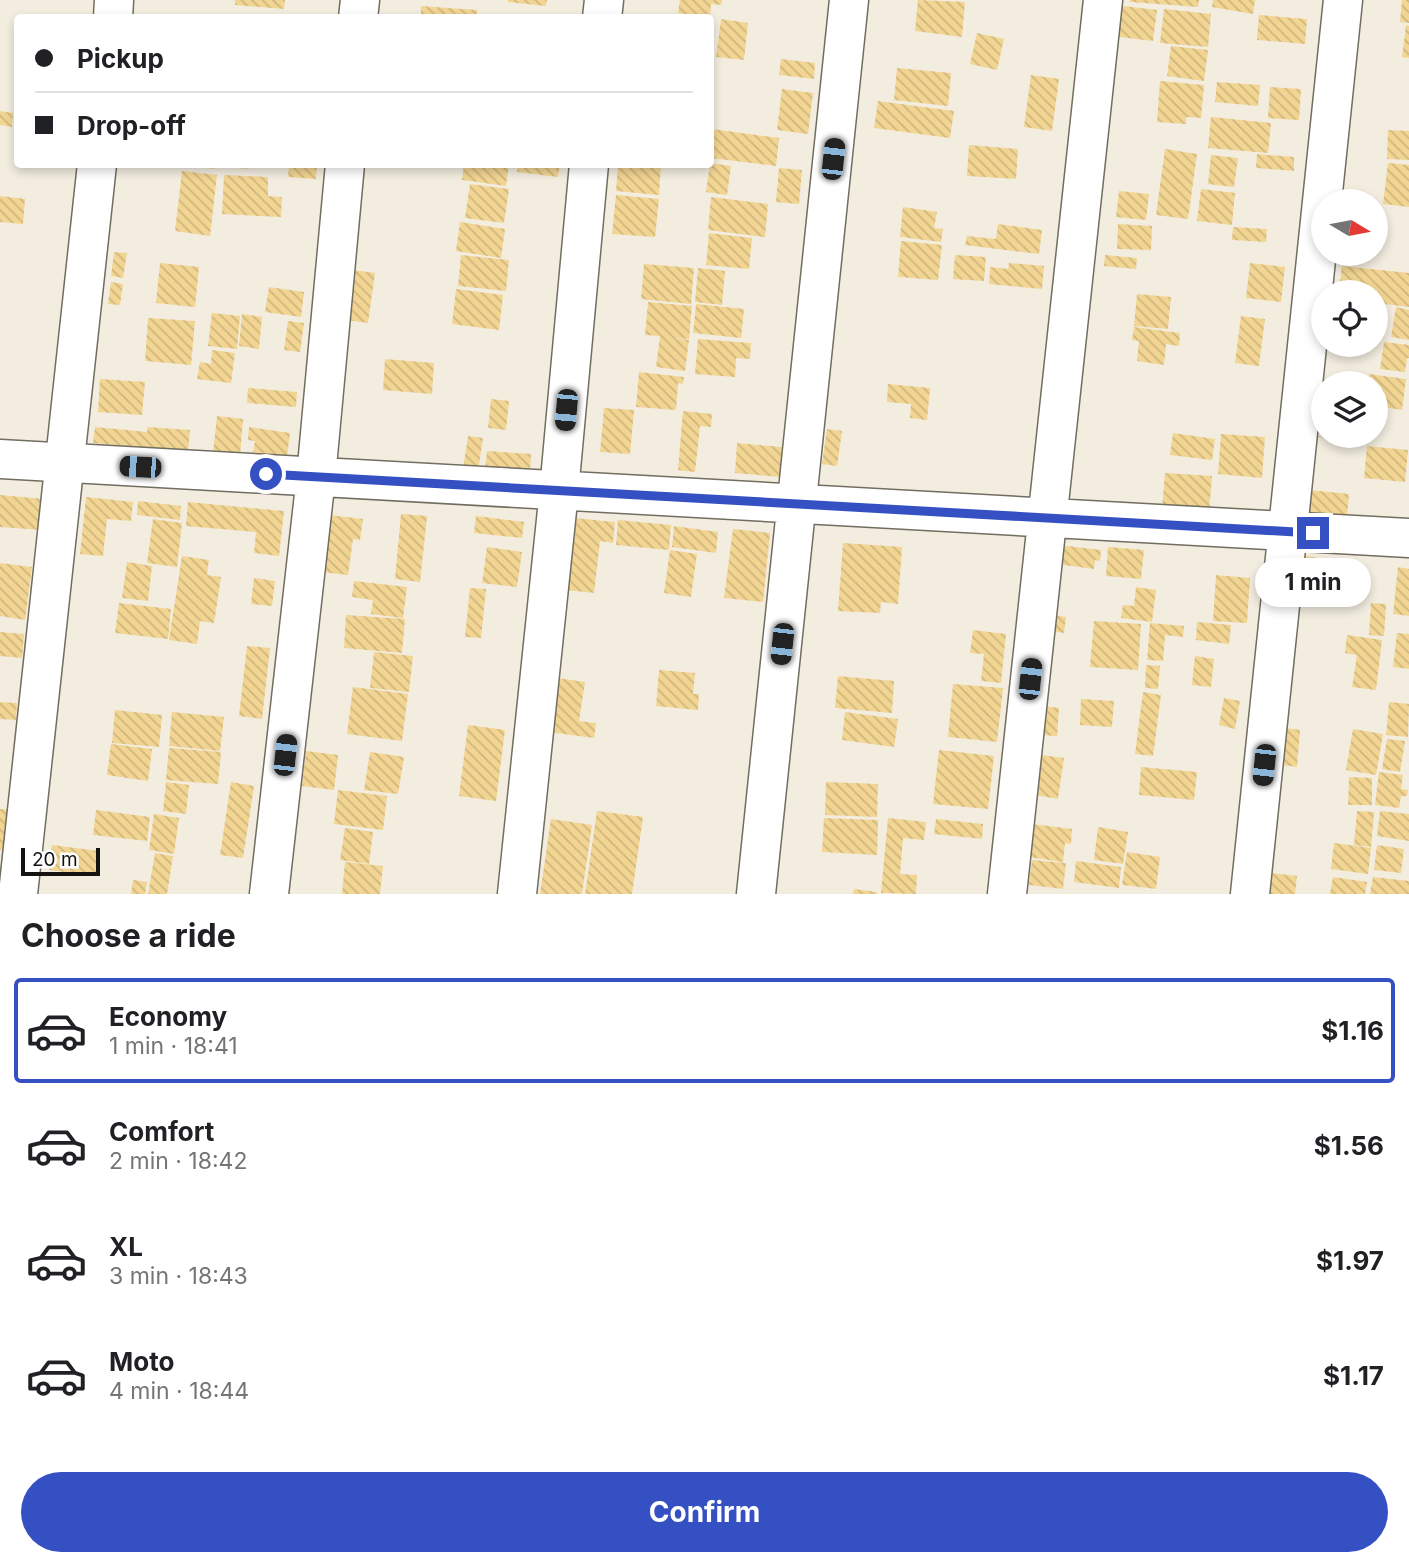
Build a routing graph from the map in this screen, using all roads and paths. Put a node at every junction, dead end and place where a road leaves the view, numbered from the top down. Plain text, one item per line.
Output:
1 (849, 0) edge
2 (1103, 0) edge
3 (1343, 0) edge
4 (97, 168) edge
5 (345, 168) edge
6 (589, 168) edge
7 (0, 459) edge
8 (65, 462) junction
9 (316, 477) junction
10 (559, 491) junction
11 (797, 505) junction
12 (1048, 518) junction
13 (1289, 532) junction
14 (1409, 538) edge
15 (18, 894) edge
16 (269, 894) edge
17 (517, 894) edge
18 (756, 894) edge
19 (1007, 894) edge
20 (1250, 894) edge

1 - 11 street
2 - 12 street
3 - 13 street
4 - 8 street
5 - 9 street
6 - 10 street
7 - 8 street
8 - 9 street
8 - 15 street
9 - 10 street
9 - 16 street
10 - 11 street
10 - 17 street
11 - 12 street
11 - 18 street
12 - 13 street
12 - 19 street
13 - 14 street
13 - 20 street

